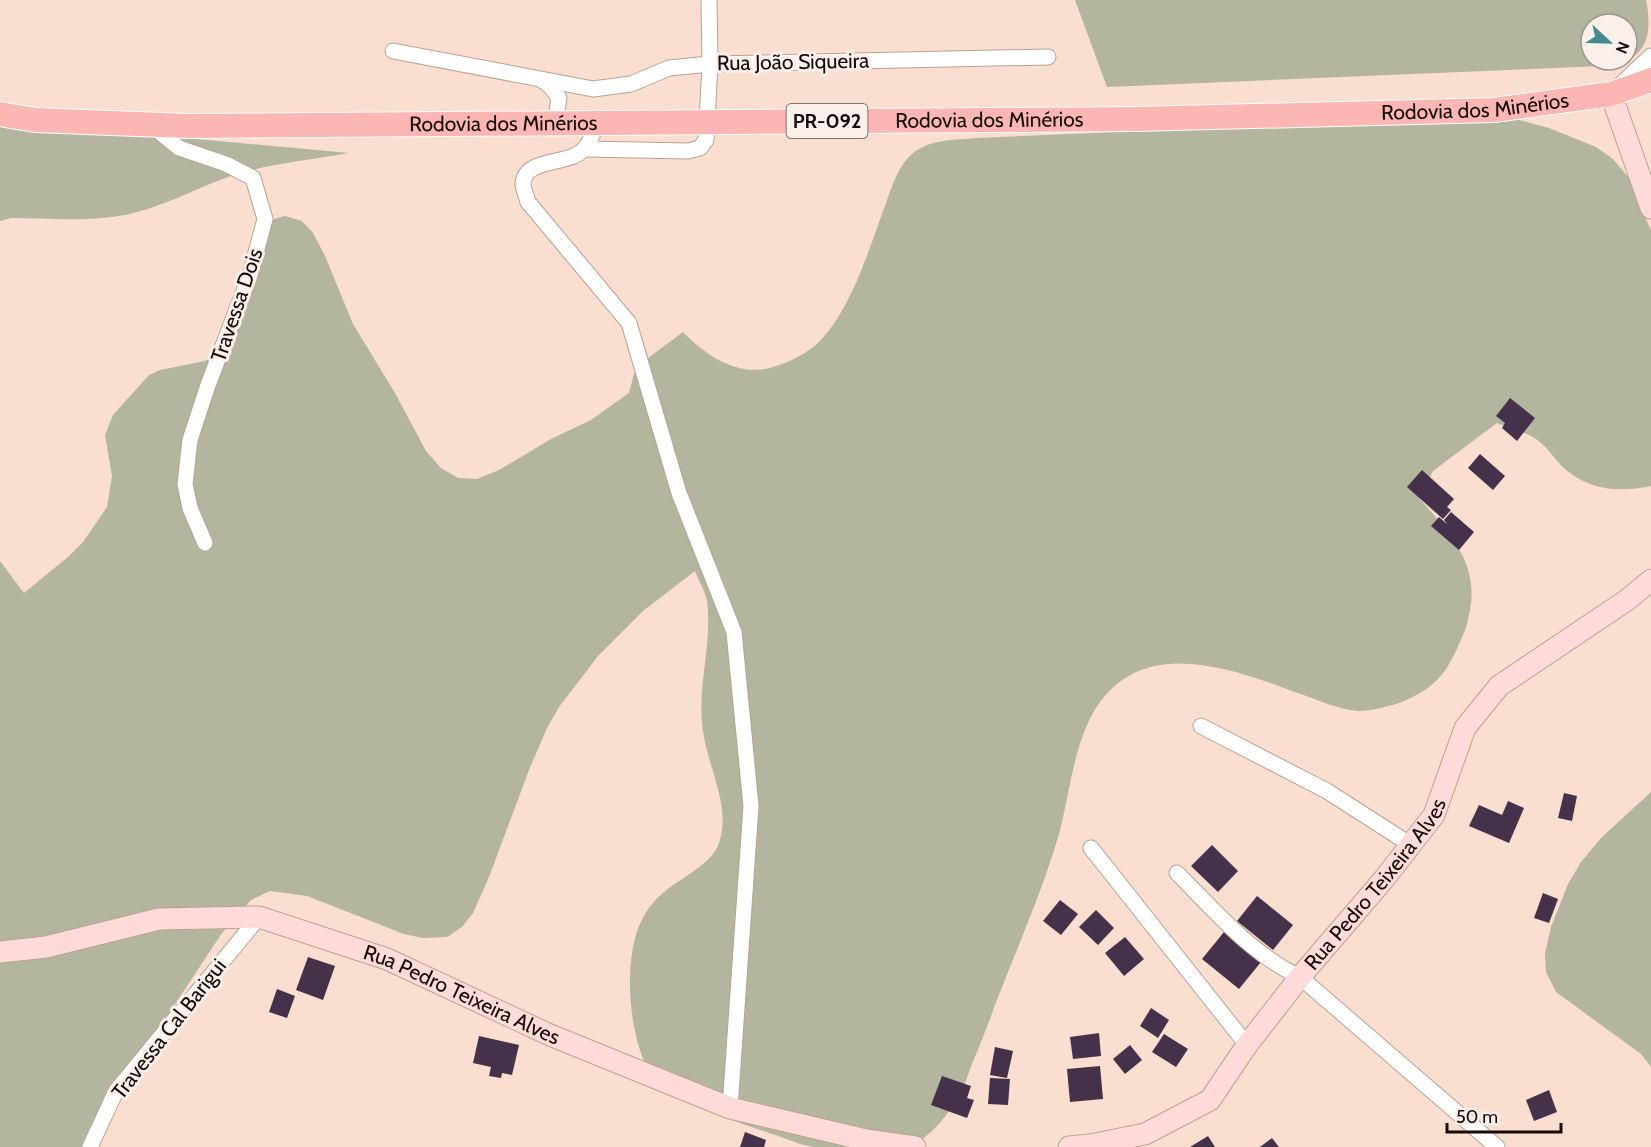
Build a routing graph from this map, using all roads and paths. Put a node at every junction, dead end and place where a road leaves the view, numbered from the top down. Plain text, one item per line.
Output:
1 (709, 0) edge
2 (393, 51) dead end
3 (1651, 56) edge
4 (1048, 57) dead end
5 (710, 64) junction
6 (542, 80) junction
7 (1651, 80) edge
8 (1611, 94) junction
9 (0, 114) edge
10 (597, 122) junction
11 (708, 122) junction
12 (555, 124) junction
13 (151, 125) junction
14 (585, 149) junction
15 (1651, 208) edge
16 (205, 543) dead end
17 (1651, 580) edge
18 (1201, 726) dead end
19 (1411, 845) junction
20 (1091, 848) dead end
21 (1178, 873) dead end
22 (259, 917) junction
23 (0, 952) edge
24 (1300, 977) junction
25 (1247, 1045) junction
26 (729, 1108) junction
27 (1124, 1143) edge
28 (1083, 1146) edge
29 (90, 1147) edge
30 (915, 1147) edge
31 (1497, 1147) edge

1 - 5 street
2 - 6 street, Rua João Siqueira
3 - 8 street
4 - 5 street, Rua João Siqueira
5 - 6 street, Rua João Siqueira
5 - 11 street
6 - 12 street
7 - 8 main road, Rodovia dos Minérios / PR-092
8 - 11 main road, Rodovia dos Minérios / PR-092
8 - 15 street
9 - 13 main road, Rodovia dos Minérios / PR-092
10 - 11 main road, Rodovia dos Minérios / PR-092
10 - 12 main road, Rodovia dos Minérios / PR-092
10 - 14 street
11 - 14 street
12 - 13 main road, Rodovia dos Minérios / PR-092
13 - 16 street, Travessa Dois
14 - 26 street
17 - 19 street, Rua Pedro Teixeira Alves
18 - 19 street
19 - 24 street, Rua Pedro Teixeira Alves
20 - 25 street
21 - 24 street
22 - 23 street, Rua Pedro Teixeira Alves
22 - 26 street, Rua Pedro Teixeira Alves
22 - 29 street, Travessa Cal Barigui
24 - 25 street, Rua Pedro Teixeira Alves
24 - 31 street
25 - 27 street, Rua Pedro Teixeira Alves
26 - 30 street, Rua Pedro Teixeira Alves
27 - 28 street, Rua Pedro Teixeira Alves

